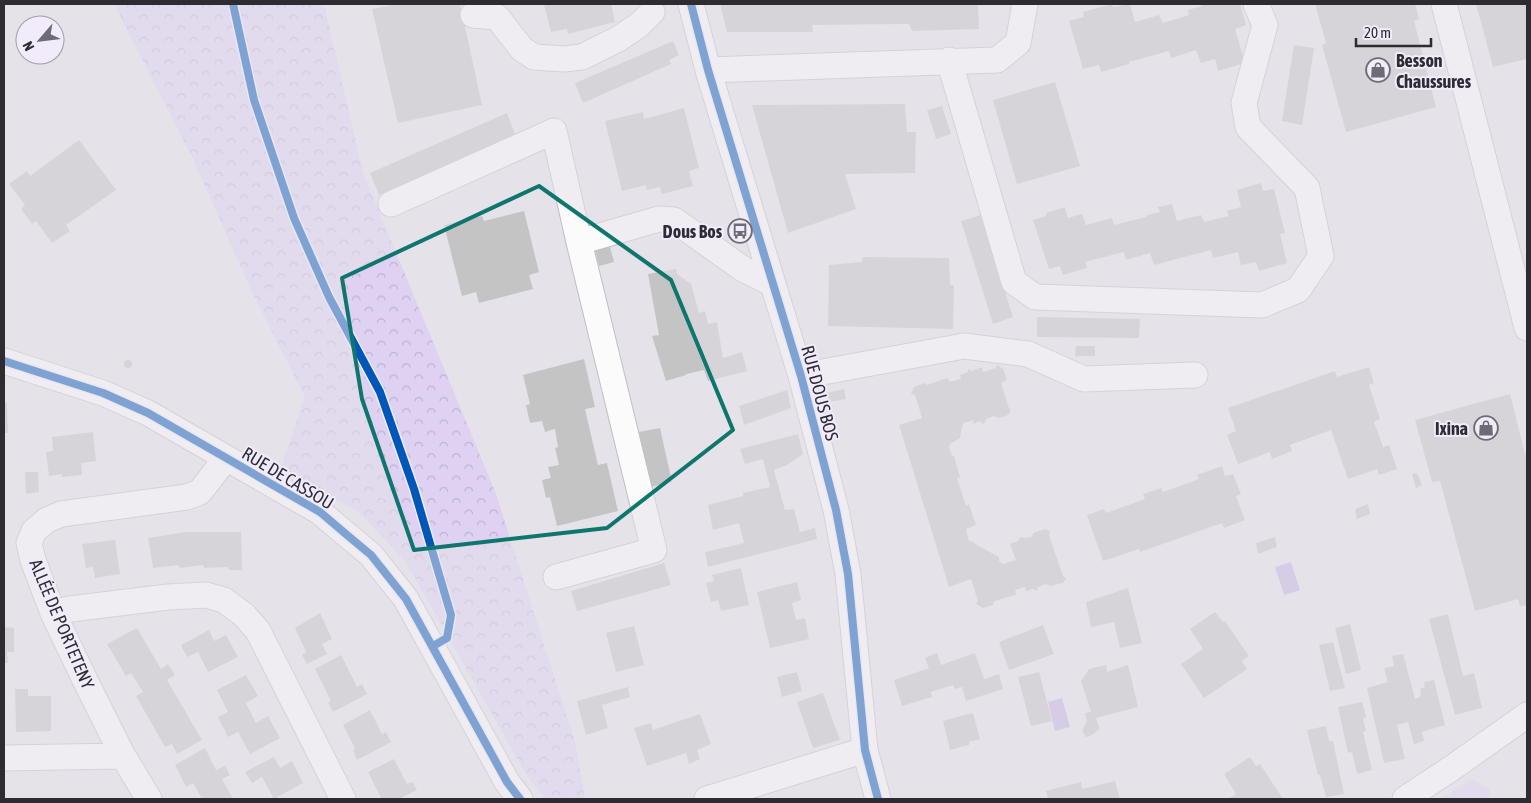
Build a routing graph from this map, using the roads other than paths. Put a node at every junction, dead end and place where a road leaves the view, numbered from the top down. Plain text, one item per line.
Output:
1 (685, 4) edge
2 (691, 4) edge
3 (1025, 4) edge
4 (1256, 4) edge
5 (1444, 4) edge
6 (651, 8) edge
7 (473, 15) dead end
8 (949, 60) junction
9 (708, 70) junction
10 (391, 204) dead end
11 (579, 242) junction
12 (772, 284) junction
13 (1527, 328) edge
14 (4, 361) edge
15 (1195, 375) dead end
16 (801, 376) junction
17 (226, 458) junction
18 (556, 577) dead end
19 (54, 613) junction
20 (1527, 715) edge
21 (865, 750) junction
22 (123, 756) junction
23 (4, 758) edge
24 (149, 799) edge
25 (343, 799) edge
26 (520, 799) edge
27 (707, 799) edge
28 (878, 799) edge
29 (1405, 799) edge

1 - 6 street
2 - 9 street, RUE DOUS BOS
3 - 8 street
4 - 8 street
5 - 13 street
6 - 7 street
8 - 9 street
9 - 12 street, RUE DOUS BOS
10 - 11 street
11 - 12 street
11 - 18 street
12 - 16 street, RUE DOUS BOS
14 - 17 street, RUE DE CASSOU
15 - 16 street
16 - 21 street, RUE DOUS BOS
17 - 19 street, ALLÉE DE PORTETENY
17 - 26 street, RUE DE CASSOU
19 - 22 street, ALLÉE DE PORTETENY
19 - 25 street
20 - 29 street
21 - 27 street
21 - 28 street, RUE DOUS BOS
22 - 23 street
22 - 24 street, ALLÉE DE PORTETENY

